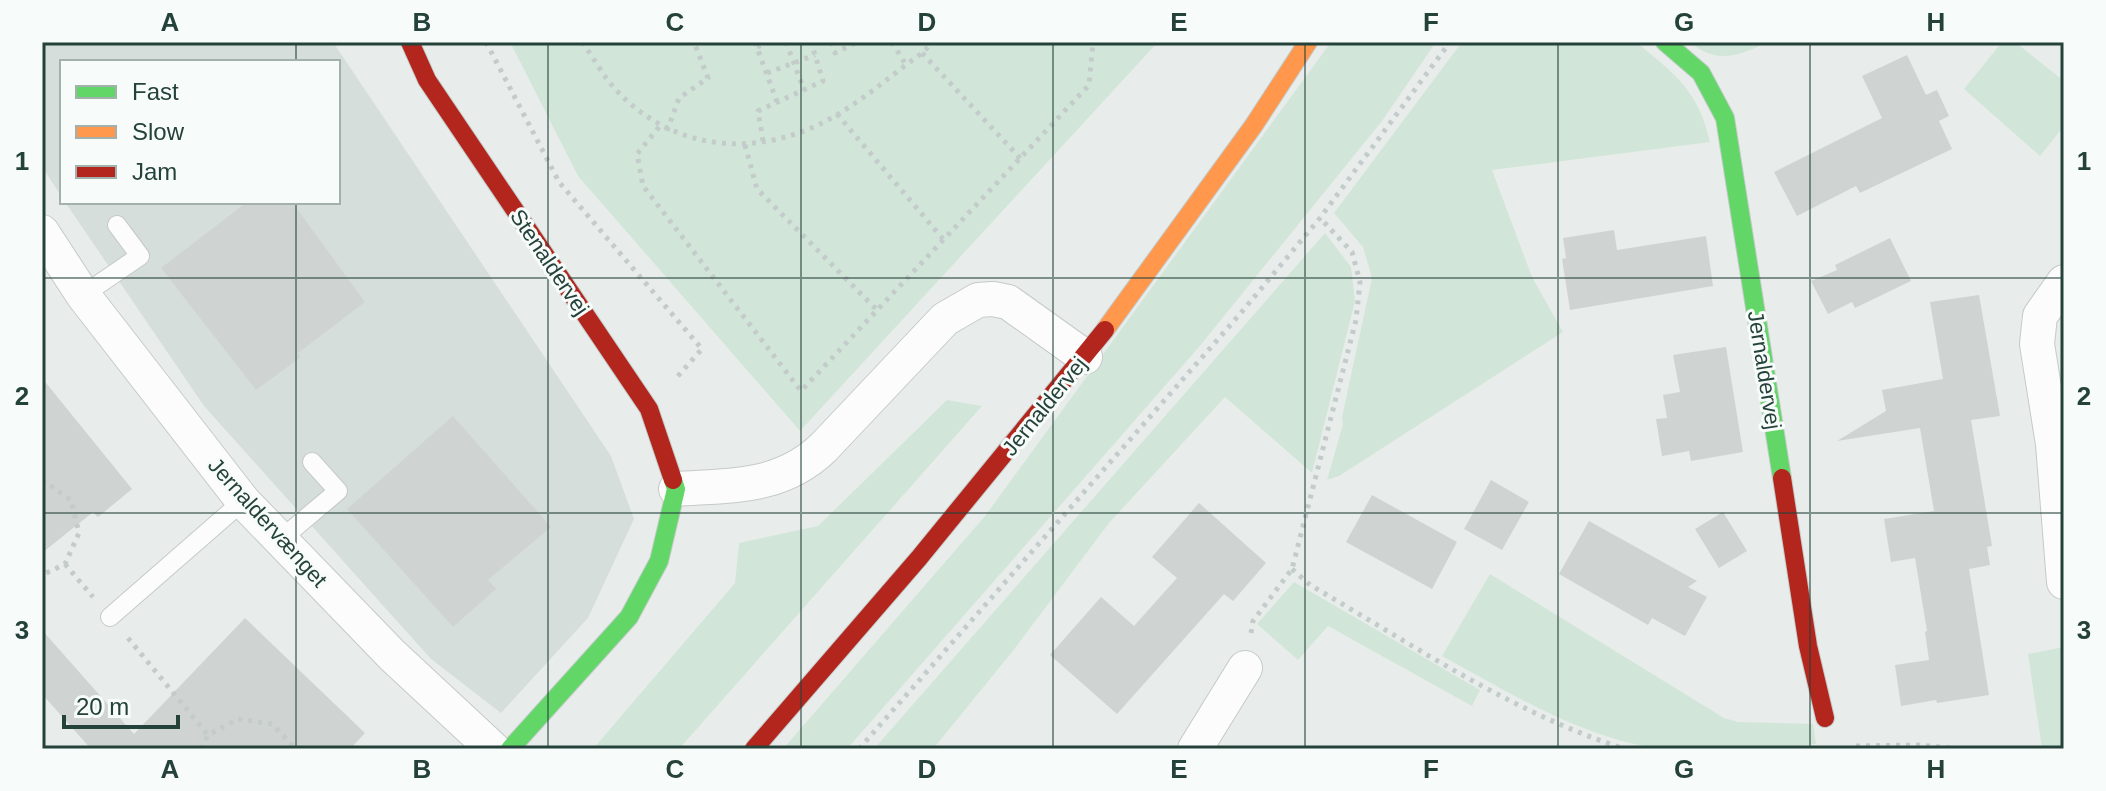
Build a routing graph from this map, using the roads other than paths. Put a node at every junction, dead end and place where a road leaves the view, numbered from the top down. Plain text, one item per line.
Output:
1 (410, 42) edge
2 (1308, 42) edge
3 (1665, 42) edge
4 (117, 225) dead end
5 (42, 232) edge
6 (2064, 282) edge
7 (83, 295) junction
8 (1085, 357) junction
9 (312, 462) dead end
10 (676, 489) junction
11 (243, 501) junction
12 (280, 540) junction
13 (2064, 582) edge
14 (110, 617) road end
15 (1245, 668) road end
16 (1825, 718) dead end
17 (493, 749) edge
18 (510, 749) edge
19 (754, 749) edge
20 (1195, 749) edge

1 - 10 street, Stenaldervej
2 - 8 street, Jernaldervej
3 - 16 street, Jernaldervej
4 - 7 lane
5 - 7 street, Jernaldervænget
6 - 13 street
7 - 11 street, Jernaldervænget
8 - 10 street
8 - 19 street, Jernaldervej
9 - 12 lane
10 - 18 street
11 - 12 street, Jernaldervænget
11 - 14 lane
12 - 17 street, Jernaldervænget
15 - 20 street

